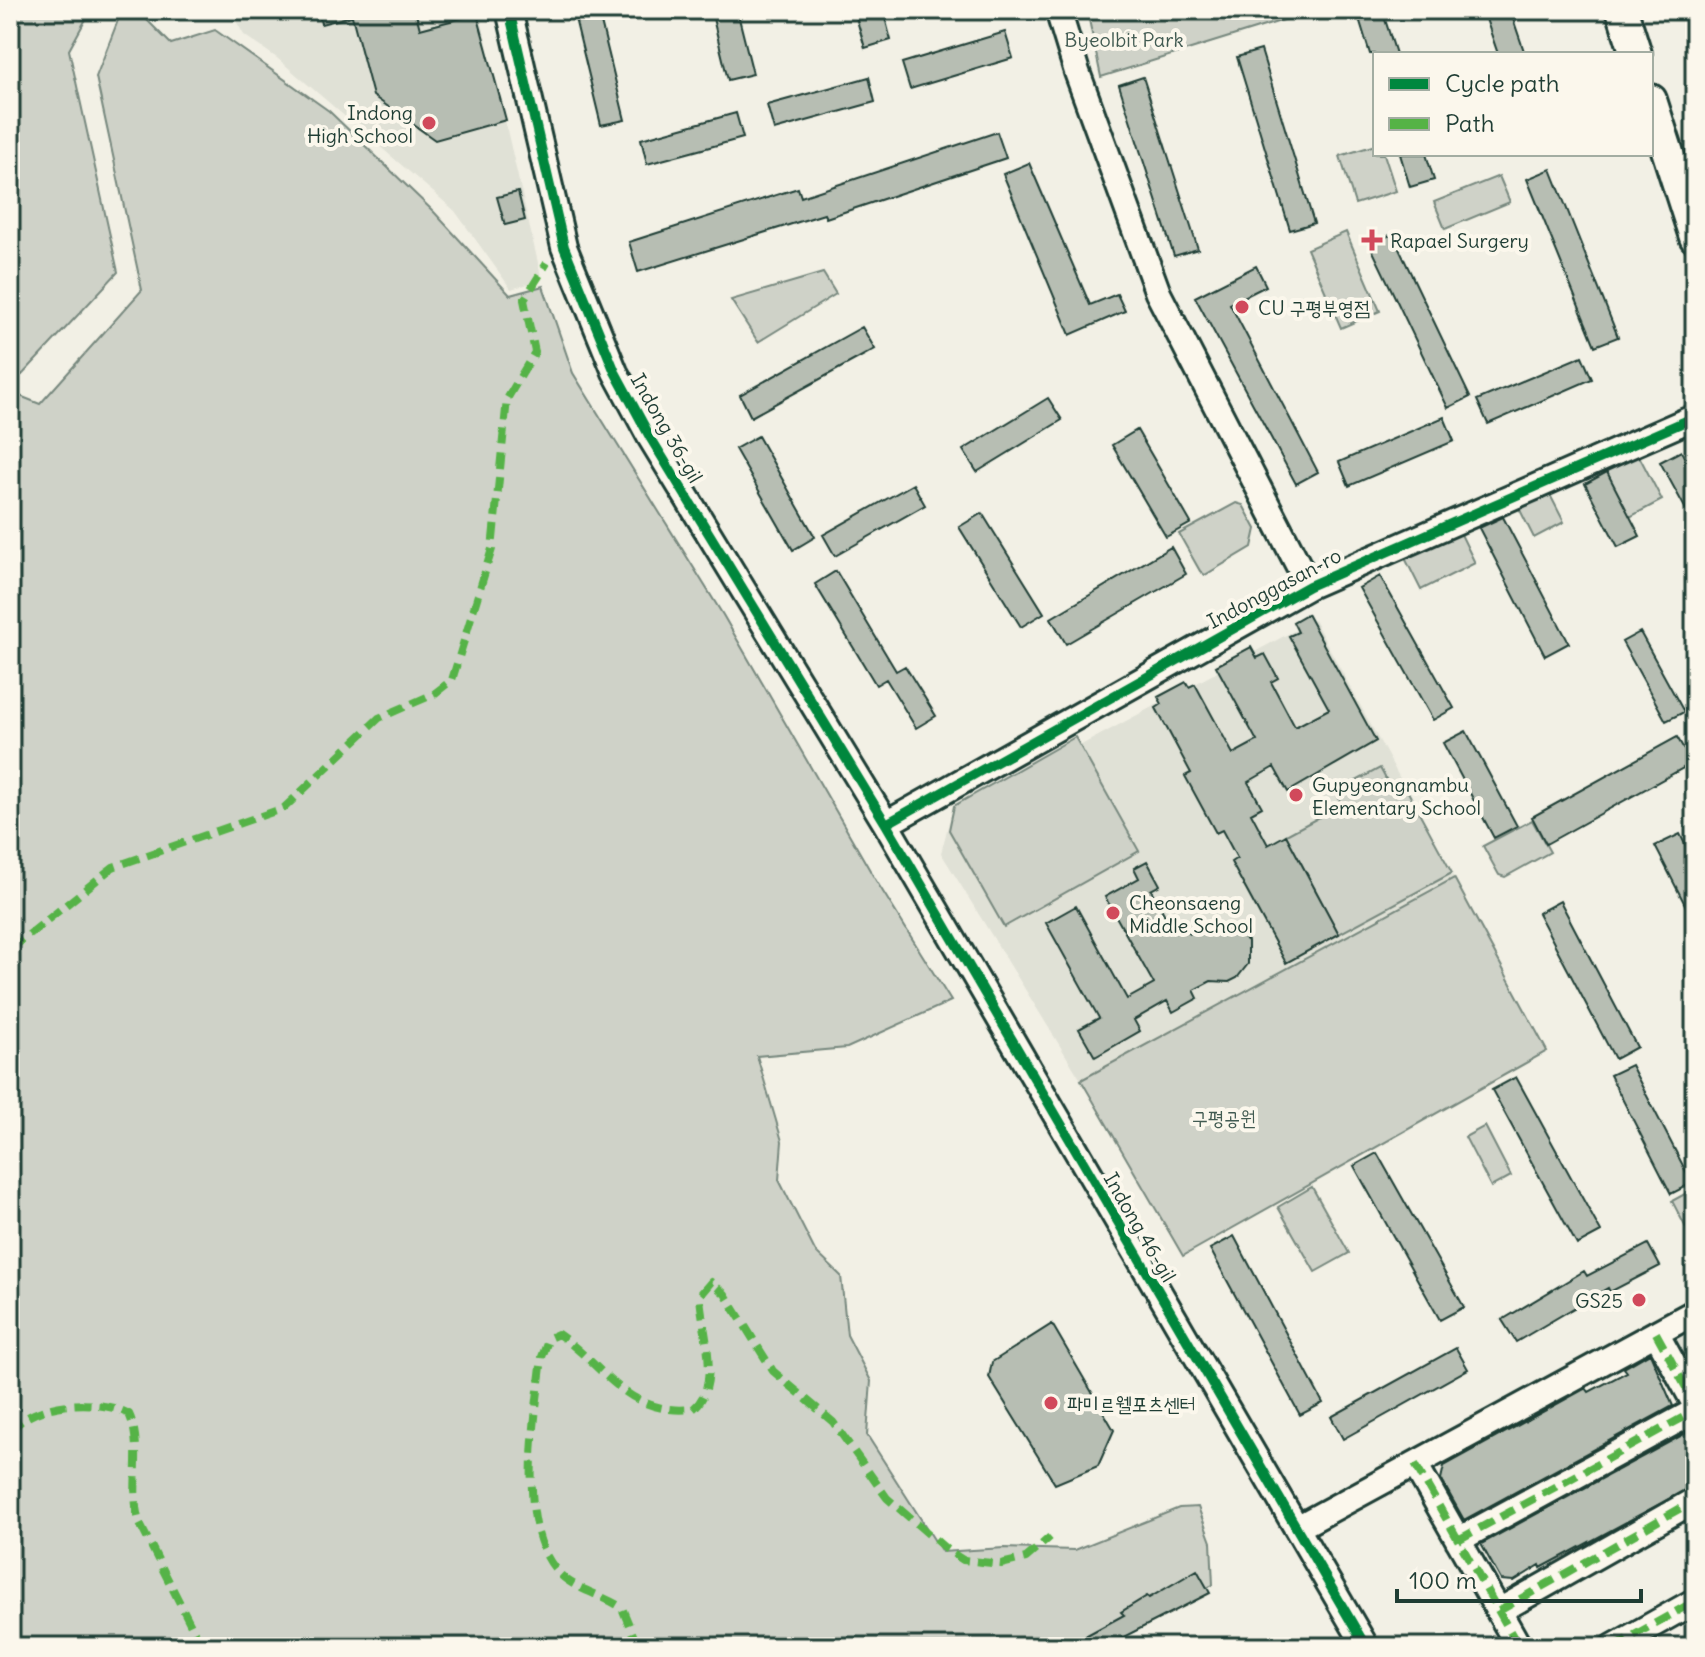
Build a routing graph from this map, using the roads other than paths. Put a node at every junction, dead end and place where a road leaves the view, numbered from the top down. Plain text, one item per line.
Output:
1 (509, 10) edge
2 (1058, 10) edge
3 (1622, 10) edge
4 (1635, 52) edge
5 (1653, 106) edge
6 (1695, 237) edge
7 (1695, 417) edge
8 (1309, 586) junction
9 (886, 824) junction
10 (1695, 1312) edge
11 (1656, 1333) junction
12 (1695, 1404) edge
13 (1695, 1411) edge
14 (1415, 1464) junction
15 (1695, 1500) edge
16 (1297, 1528) junction
17 (1458, 1540) junction
18 (1695, 1601) edge
19 (1499, 1611) junction
20 (1366, 1647) edge
21 (1519, 1647) edge
22 (1613, 1647) edge

1 - 9 street, Indong 36-gil
2 - 8 street
3 - 4 main road
5 - 6 main road
7 - 8 street, Indonggasan-ro
8 - 9 street, Indonggasan-ro
9 - 16 street, Indong 46-gil
10 - 11 street
11 - 12 street
11 - 14 street
13 - 17 street
14 - 16 street
14 - 17 street
15 - 19 street
16 - 20 street, Indong 46-gil
17 - 19 street
18 - 22 street
19 - 21 street

